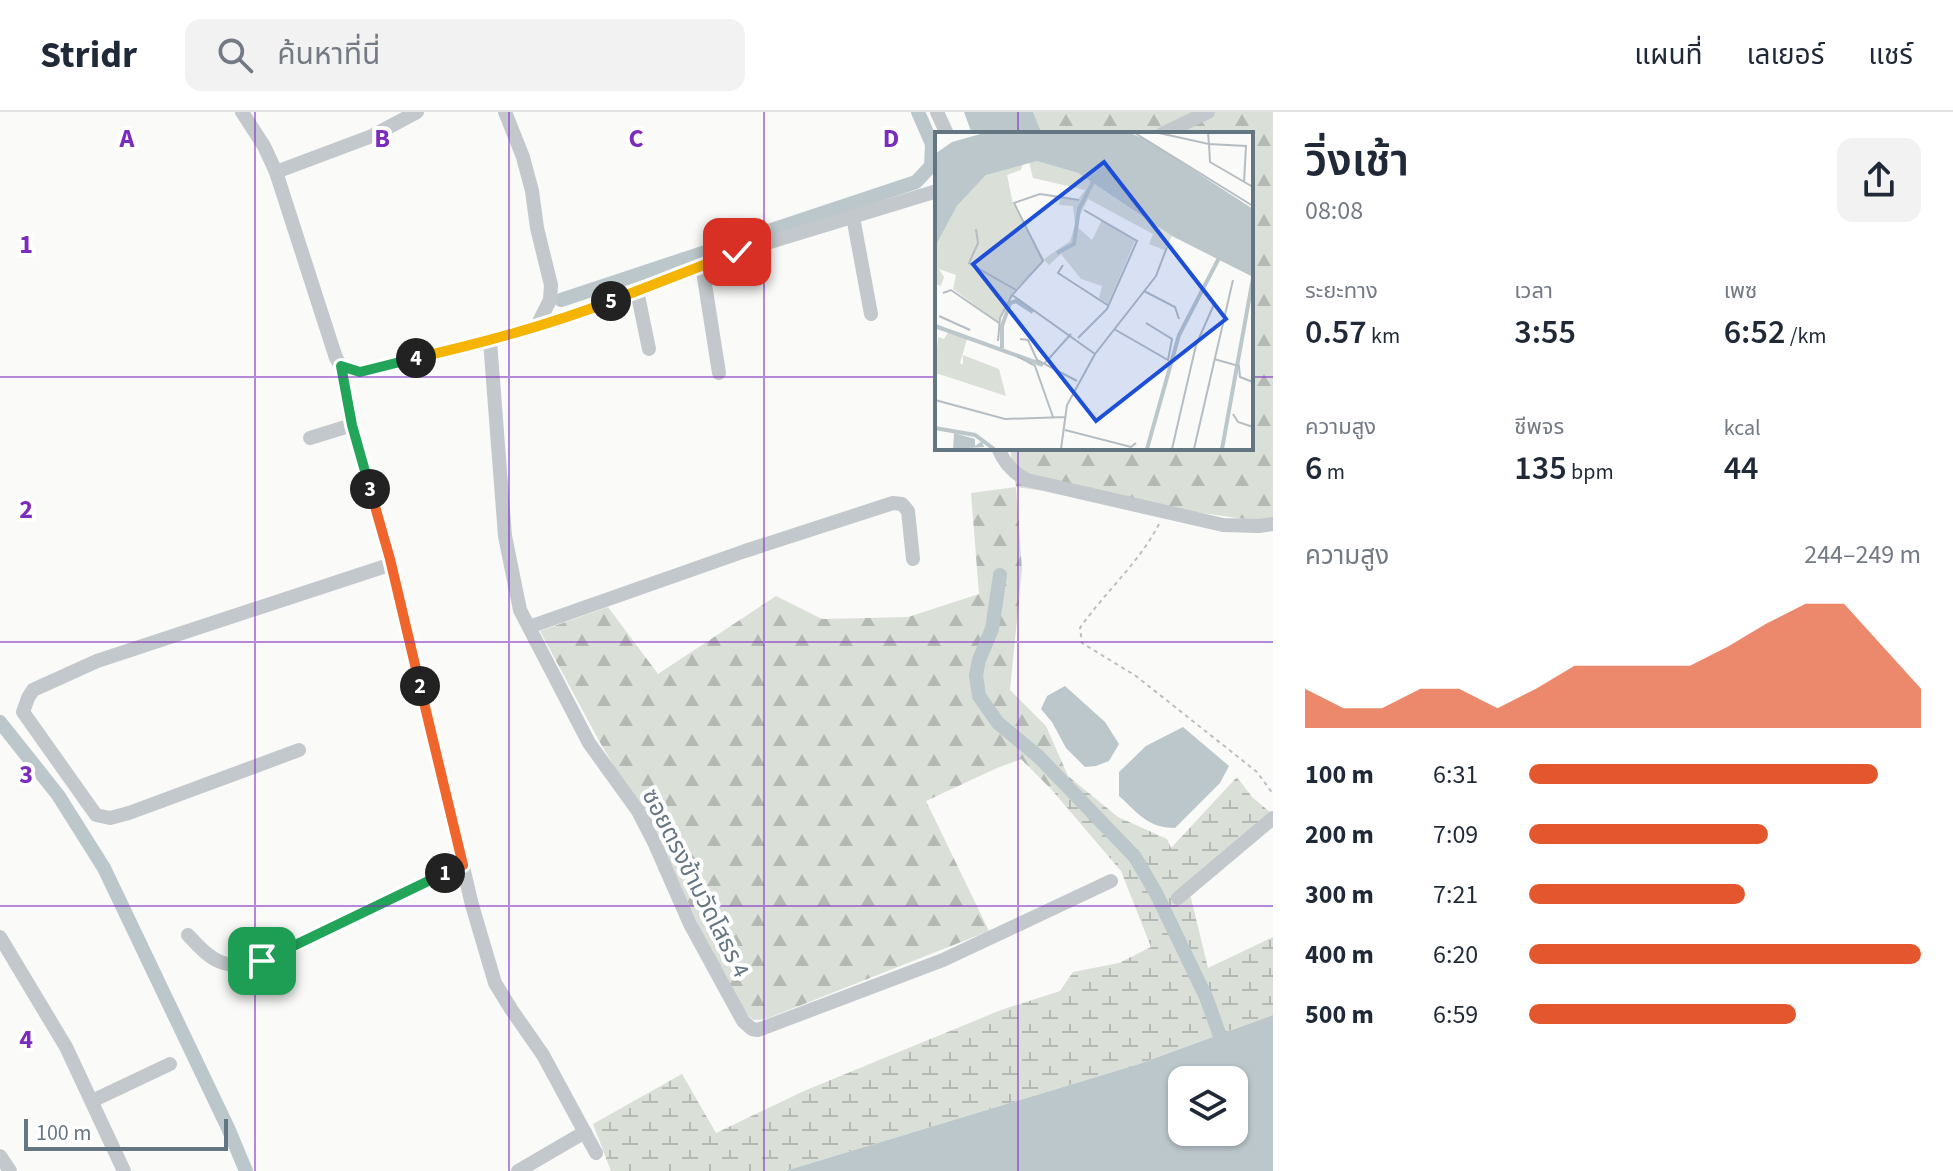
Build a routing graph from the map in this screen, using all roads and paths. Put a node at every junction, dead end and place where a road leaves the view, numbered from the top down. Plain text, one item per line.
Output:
1 (242, 112) edge
2 (417, 112) edge
3 (505, 112) edge
4 (937, 112) edge
5 (1208, 112) edge
6 (946, 132) edge
7 (1166, 132) edge
8 (276, 172) junction
9 (935, 192) edge
10 (853, 217) junction
11 (702, 265) junction
12 (637, 291) junction
13 (871, 314) dead end
14 (537, 326) junction
15 (490, 341) junction
16 (649, 349) dead end
17 (341, 366) junction
18 (719, 373) dead end
19 (352, 425) junction
20 (310, 438) dead end
21 (999, 450) edge
22 (1165, 512) junction
23 (1273, 524) edge
24 (913, 559) dead end
25 (392, 564) junction
26 (529, 627) junction
27 (299, 750) dead end
28 (1273, 794) edge
29 (1273, 818) edge
30 (463, 865) junction
31 (1111, 881) dead end
32 (1178, 898) dead end
33 (188, 935) dead end
34 (0, 937) edge
35 (170, 1064) dead end
36 (92, 1101) junction
37 (585, 1132) junction
38 (596, 1153) dead end
39 (0, 1156) edge
40 (10, 1171) edge
41 (124, 1171) edge
42 (518, 1171) edge

1 - 8 street
2 - 8 street
3 - 14 street
4 - 6 street
5 - 7 street
8 - 17 street
9 - 10 street
10 - 11 street
10 - 13 street
11 - 12 street
11 - 18 street
12 - 14 street
12 - 16 street
14 - 15 street
15 - 17 street
15 - 26 street, ซอยตรงข้ามวัดโสธร 4
17 - 19 street
19 - 20 street
19 - 25 street
21 - 22 street
22 - 23 street
22 - 28 path
24 - 26 street
25 - 27 street
25 - 30 street
26 - 31 street, ซอยตรงข้ามวัดโสธร 4
29 - 32 street
30 - 33 street
30 - 37 street
34 - 36 street
35 - 36 street
36 - 41 street
37 - 38 street
37 - 42 street
39 - 40 street

